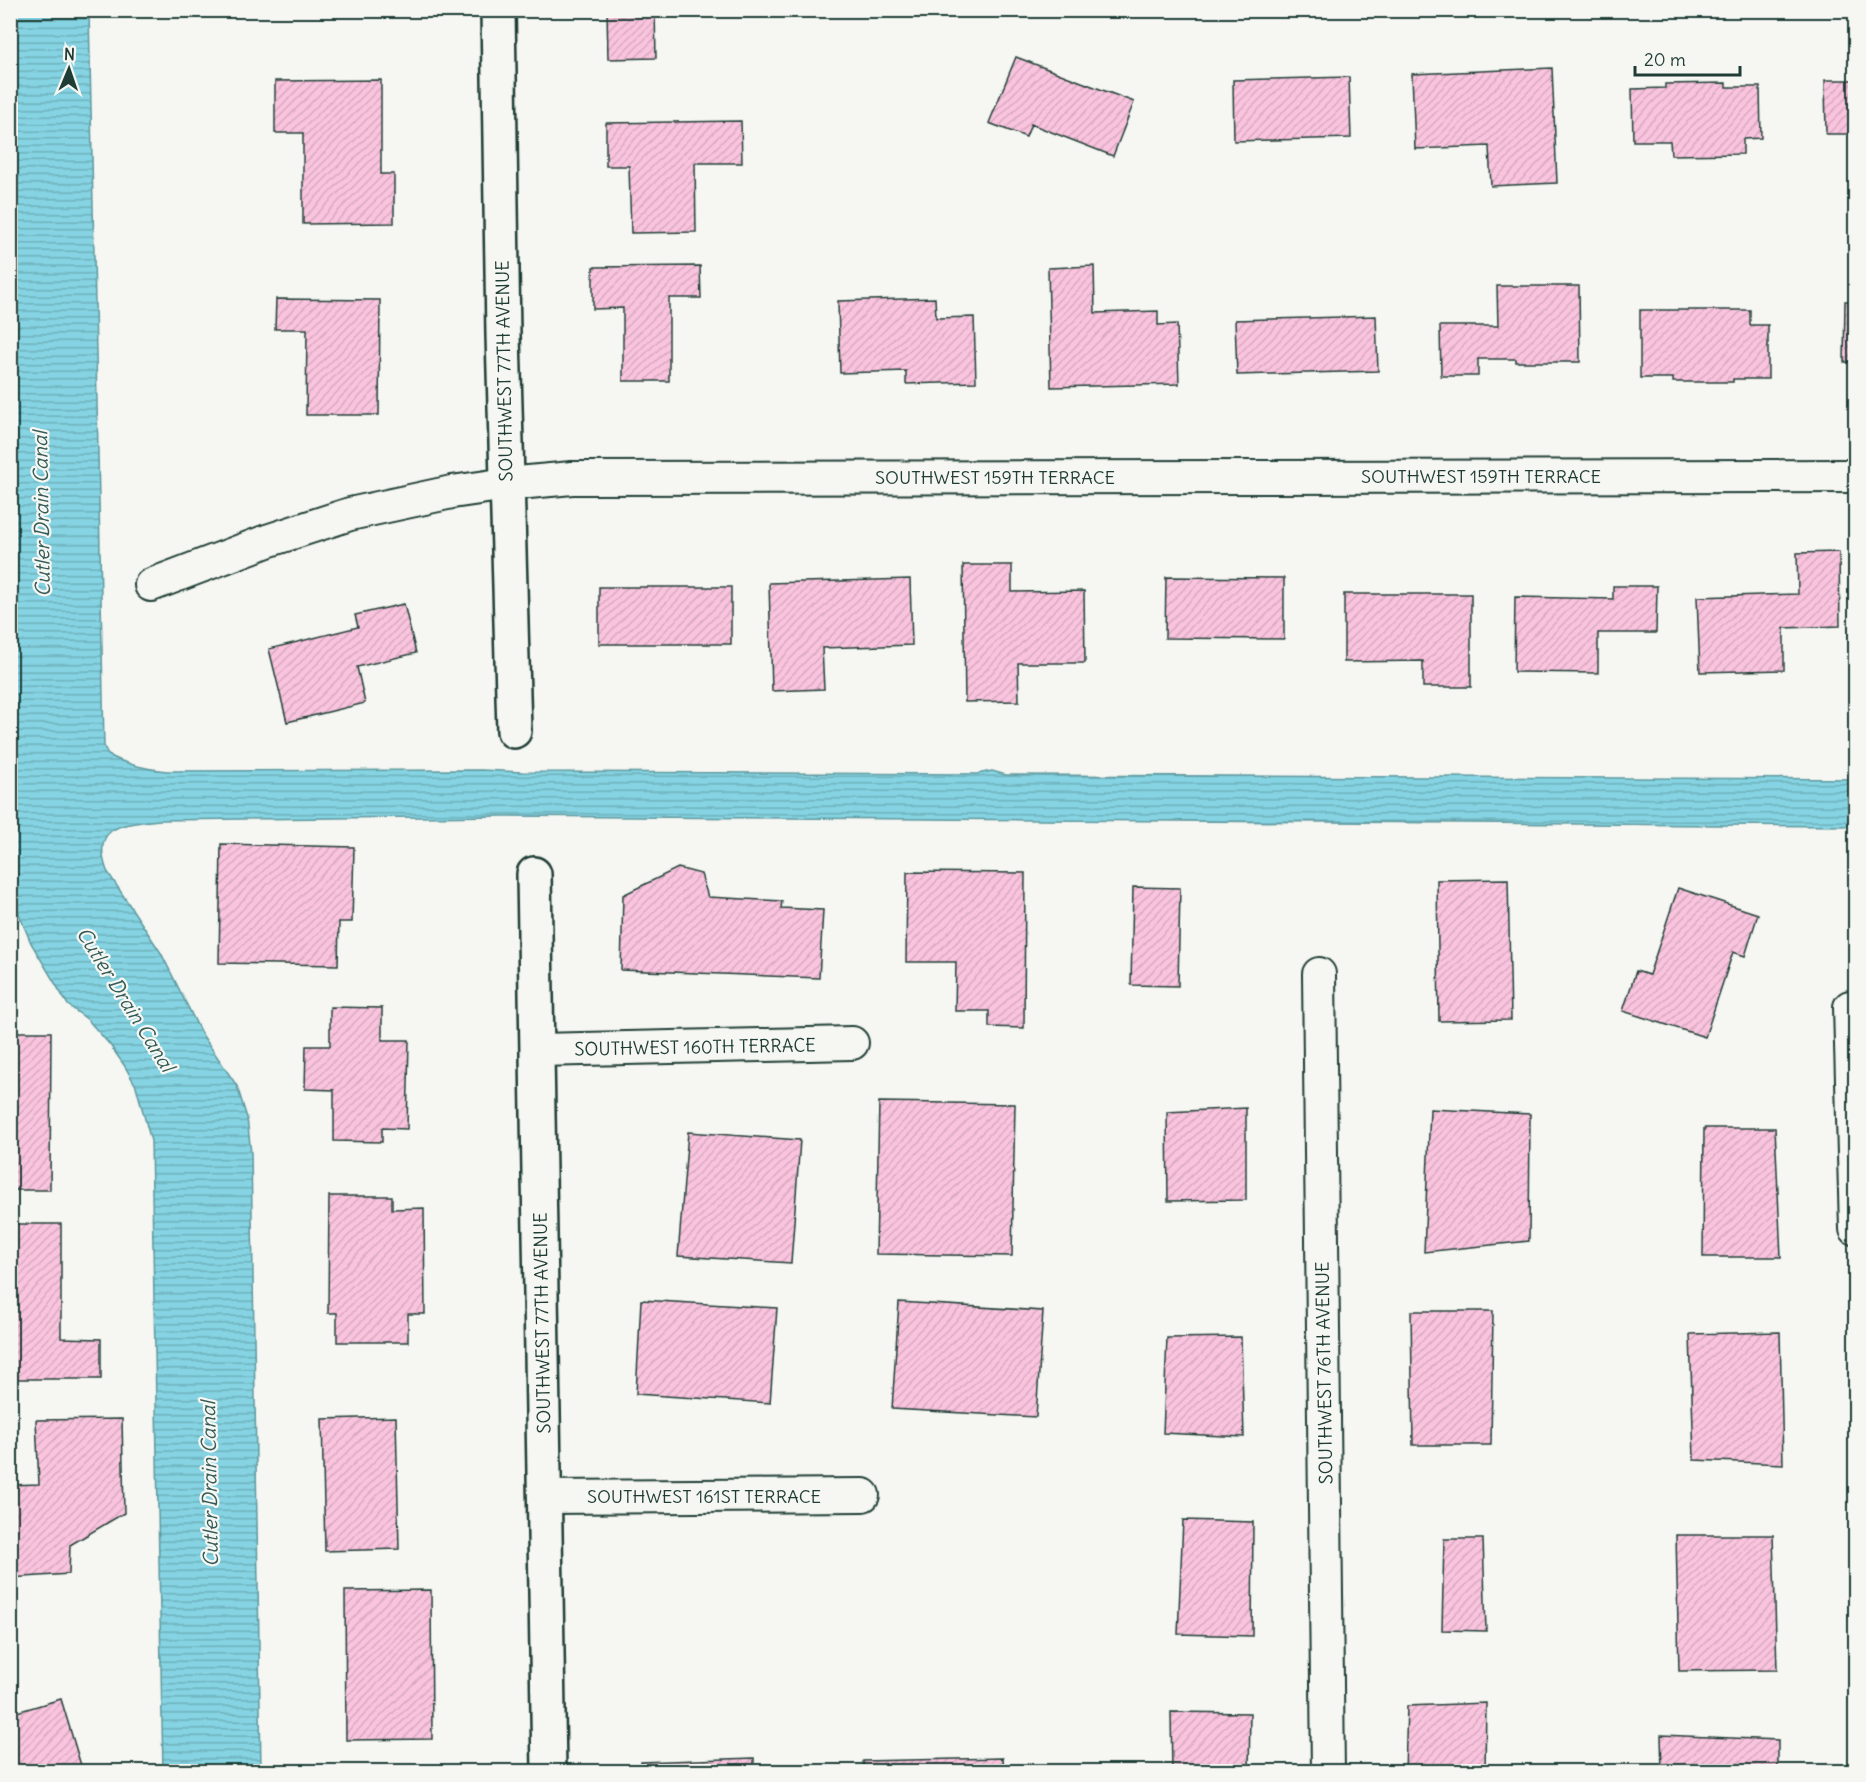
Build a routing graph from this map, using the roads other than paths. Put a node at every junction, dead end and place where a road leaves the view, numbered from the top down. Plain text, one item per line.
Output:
1 (498, 10) edge
2 (1856, 476) edge
3 (507, 484) junction
4 (151, 585) dead end
5 (514, 731) dead end
6 (534, 874) dead end
7 (1319, 974) dead end
8 (1850, 1007) dead end
9 (852, 1043) dead end
10 (538, 1050) junction
11 (1856, 1229) edge
12 (863, 1495) dead end
13 (545, 1497) junction
14 (549, 1772) edge
15 (1328, 1772) edge

1 - 3 street, SOUTHWEST 77TH AVENUE
2 - 3 street, SOUTHWEST 159TH TERRACE
3 - 4 street, SOUTHWEST 159TH TERRACE
3 - 5 street, SOUTHWEST 77TH AVENUE
6 - 10 street, SOUTHWEST 77TH AVENUE
7 - 15 street, SOUTHWEST 76TH AVENUE
8 - 11 street
9 - 10 street, SOUTHWEST 160TH TERRACE
10 - 13 street, SOUTHWEST 77TH AVENUE
12 - 13 street, SOUTHWEST 161ST TERRACE
13 - 14 street, SOUTHWEST 77TH AVENUE

